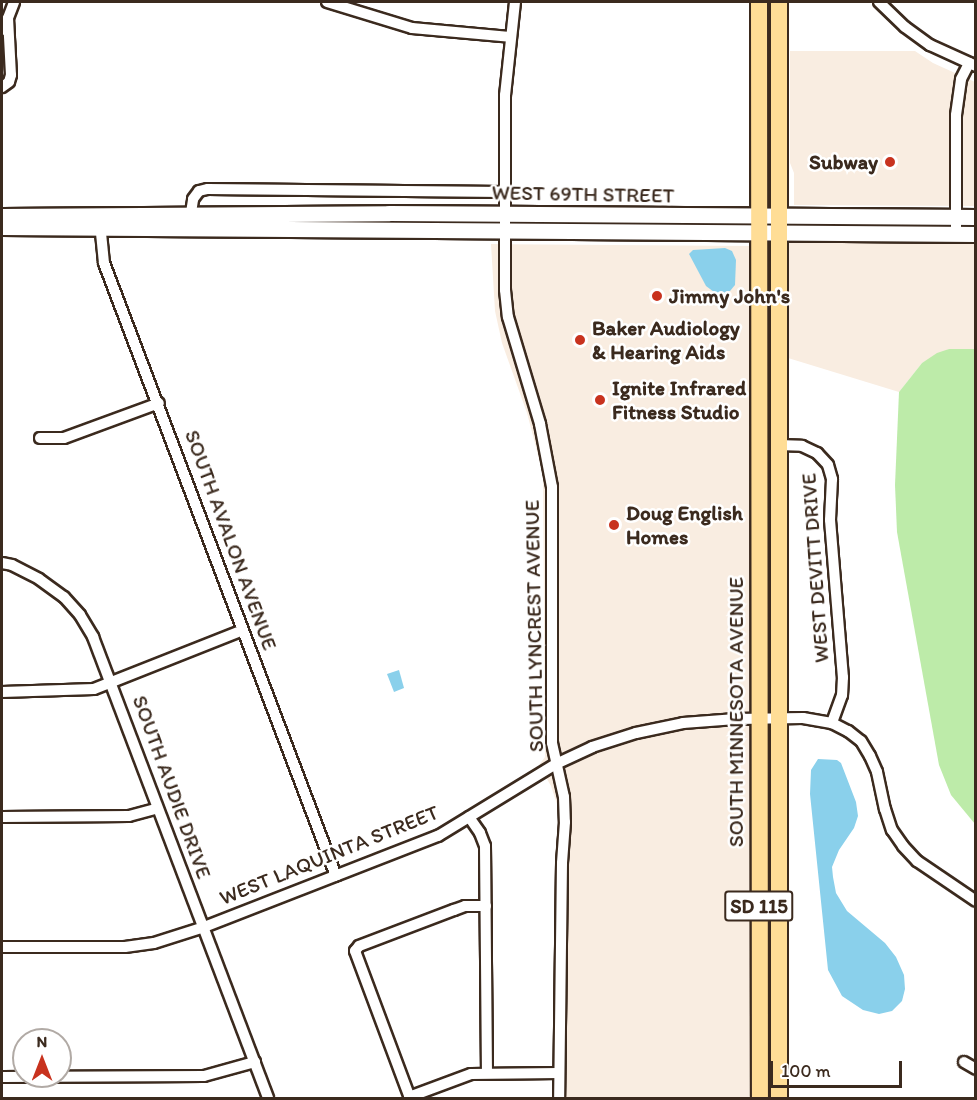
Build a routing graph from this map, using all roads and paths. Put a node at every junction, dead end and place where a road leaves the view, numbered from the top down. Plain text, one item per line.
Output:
1 (14, 2) edge
2 (327, 2) edge
3 (515, 2) edge
4 (759, 2) edge
5 (779, 2) edge
6 (879, 2) edge
7 (8, 18) junction
8 (2, 30) edge
9 (510, 37) junction
10 (972, 65) edge
11 (2, 87) edge
12 (503, 192) junction
13 (503, 213) junction
14 (2, 216) edge
15 (780, 216) junction
16 (956, 217) junction
17 (975, 217) edge
18 (100, 222) junction
19 (190, 222) junction
20 (759, 225) junction
21 (2, 227) edge
22 (503, 230) junction
23 (780, 234) junction
24 (956, 234) junction
25 (975, 234) edge
26 (159, 403) junction
27 (40, 438) dead end
28 (778, 445) junction
29 (2, 563) edge
30 (243, 630) junction
31 (112, 681) junction
32 (2, 692) edge
33 (759, 719) junction
34 (779, 719) junction
35 (832, 723) junction
36 (556, 764) junction
37 (156, 809) junction
38 (2, 817) edge
39 (469, 817) junction
40 (336, 876) junction
41 (975, 901) edge
42 (486, 906) junction
43 (204, 927) junction
44 (2, 947) edge
45 (255, 1062) junction
46 (964, 1062) dead end
47 (975, 1069) edge
48 (487, 1073) junction
49 (559, 1073) junction
50 (2, 1077) edge
51 (268, 1098) edge
52 (409, 1098) edge
53 (559, 1098) edge
54 (760, 1098) edge
55 (779, 1098) edge

1 - 7 street
2 - 9 street
3 - 9 street, SOUTH LYNCREST AVENUE
4 - 20 main road, SOUTH MINNESOTA AVENUE / SD 115
5 - 15 main road, SOUTH MINNESOTA AVENUE / SD 115
6 - 10 street
7 - 8 street
7 - 11 street
9 - 12 street, SOUTH LYNCREST AVENUE
10 - 16 street
12 - 13 street, SOUTH LYNCREST AVENUE
12 - 19 street, WEST 69TH STREET
13 - 19 main road, WEST 69TH STREET
13 - 20 main road, WEST 69TH STREET
13 - 22 street, SOUTH LYNCREST AVENUE
14 - 18 main road, WEST 69TH STREET
15 - 16 main road, WEST 69TH STREET
15 - 20 main road, WEST 69TH STREET
15 - 23 main road, SOUTH MINNESOTA AVENUE / SD 115
16 - 17 main road, WEST 69TH STREET
16 - 24 street
18 - 19 main road, WEST 69TH STREET
18 - 21 main road, WEST 69TH STREET
18 - 26 street, SOUTH AVALON AVENUE
19 - 22 main road, WEST 69TH STREET
20 - 22 main road, WEST 69TH STREET
20 - 23 main road, WEST 69TH STREET
20 - 33 main road, SOUTH MINNESOTA AVENUE / SD 115
22 - 36 street, SOUTH LYNCREST AVENUE
23 - 24 main road, WEST 69TH STREET
23 - 28 main road, SOUTH MINNESOTA AVENUE / SD 115
24 - 25 main road, WEST 69TH STREET
26 - 27 street
26 - 30 street, SOUTH AVALON AVENUE
28 - 34 main road, SOUTH MINNESOTA AVENUE / SD 115
28 - 35 street, WEST DEVITT DRIVE
29 - 31 street, SOUTH AUDIE DRIVE
30 - 31 street
30 - 40 street, SOUTH AVALON AVENUE
31 - 32 street
31 - 37 street, SOUTH AUDIE DRIVE
33 - 34 street, WEST LAQUINTA STREET
33 - 36 street, WEST LAQUINTA STREET
33 - 54 main road, SOUTH MINNESOTA AVENUE / SD 115
34 - 35 street, WEST LAQUINTA STREET
34 - 55 main road, SOUTH MINNESOTA AVENUE / SD 115
35 - 41 street
36 - 39 street, WEST LAQUINTA STREET
36 - 49 street, SOUTH LYNCREST AVENUE
37 - 38 street
37 - 43 street, SOUTH AUDIE DRIVE
39 - 40 street, WEST LAQUINTA STREET
39 - 42 street
40 - 43 street, WEST LAQUINTA STREET
42 - 48 street
42 - 52 street
43 - 44 street, WEST LAQUINTA STREET
43 - 45 street, SOUTH AUDIE DRIVE
45 - 50 street
45 - 51 street, SOUTH AUDIE DRIVE
46 - 47 street
48 - 49 street
48 - 52 street
49 - 53 street, SOUTH LYNCREST AVENUE

